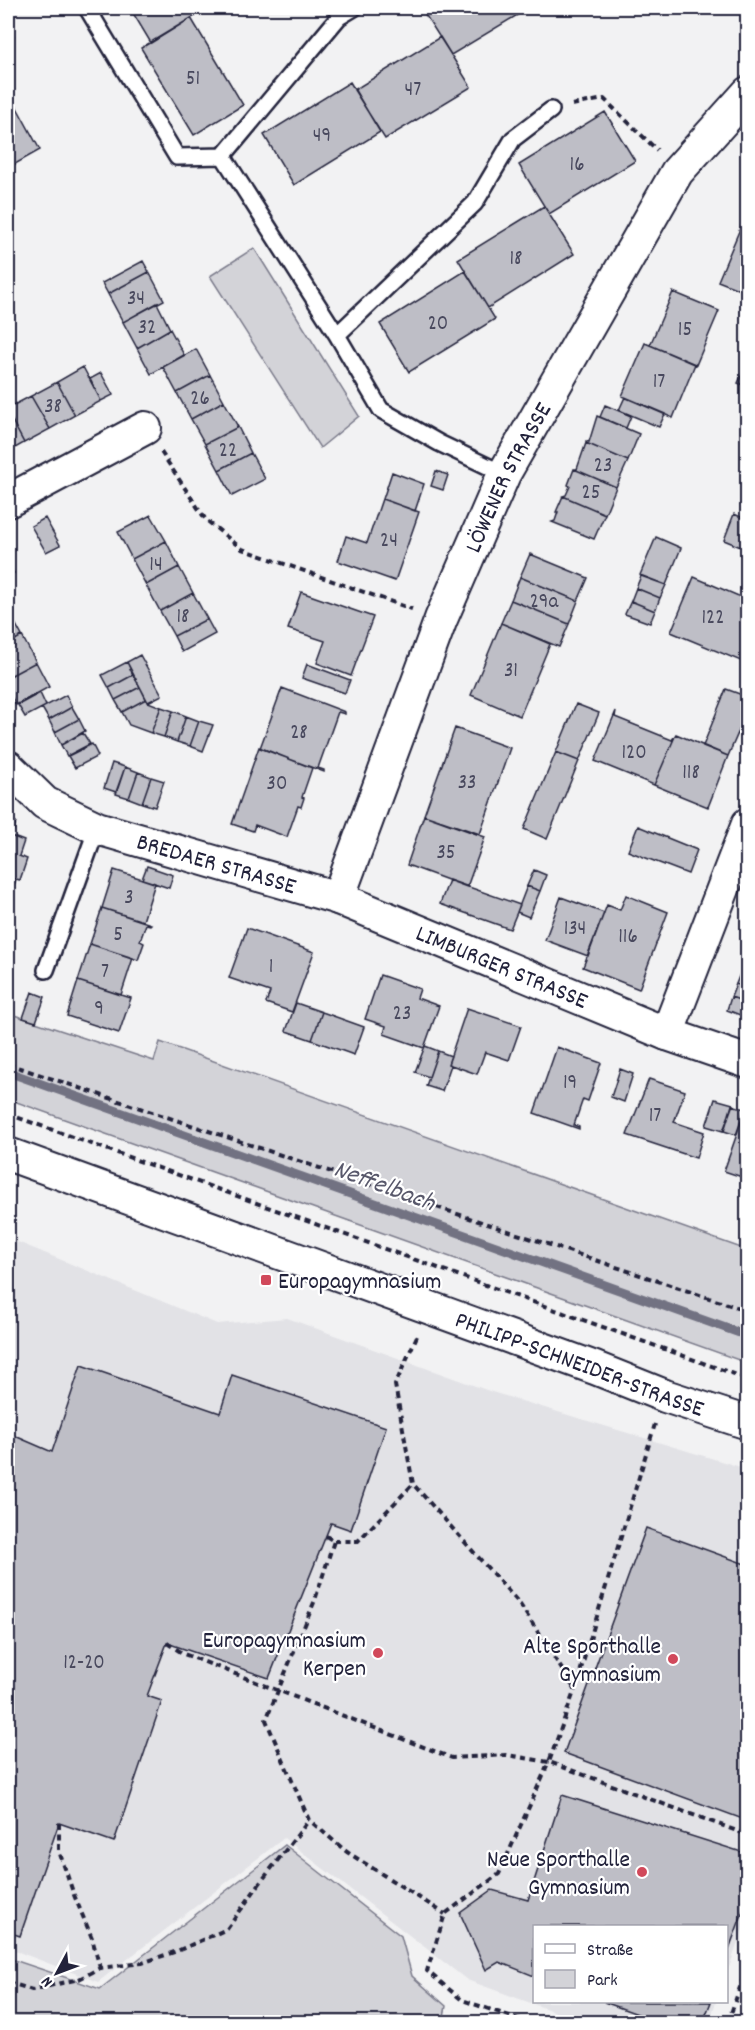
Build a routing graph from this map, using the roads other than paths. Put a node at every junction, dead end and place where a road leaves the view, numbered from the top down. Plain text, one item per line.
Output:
1 (87, 8) edge
2 (354, 8) edge
3 (747, 93) edge
4 (551, 110) road end
5 (223, 156) junction
6 (337, 335) junction
7 (145, 428) road end
8 (504, 474) junction
9 (8, 501) edge
10 (8, 767) edge
11 (747, 824) edge
12 (97, 828) junction
13 (338, 898) junction
14 (46, 970) dead end
15 (668, 1034) junction
16 (747, 1062) edge
17 (8, 1154) edge
18 (747, 1423) edge

1 - 5 lane
2 - 5 lane
3 - 8 street, LÖWENER STRASSE
4 - 6 lane
5 - 6 lane
6 - 8 lane
7 - 9 street
8 - 13 street, LÖWENER STRASSE
10 - 12 street, BREDAER STRASSE
11 - 15 street
12 - 13 street, BREDAER STRASSE
12 - 14 lane
13 - 15 street, LIMBURGER STRASSE
15 - 16 street, LIMBURGER STRASSE
17 - 18 street, PHILIPP-SCHNEIDER-STRASSE

